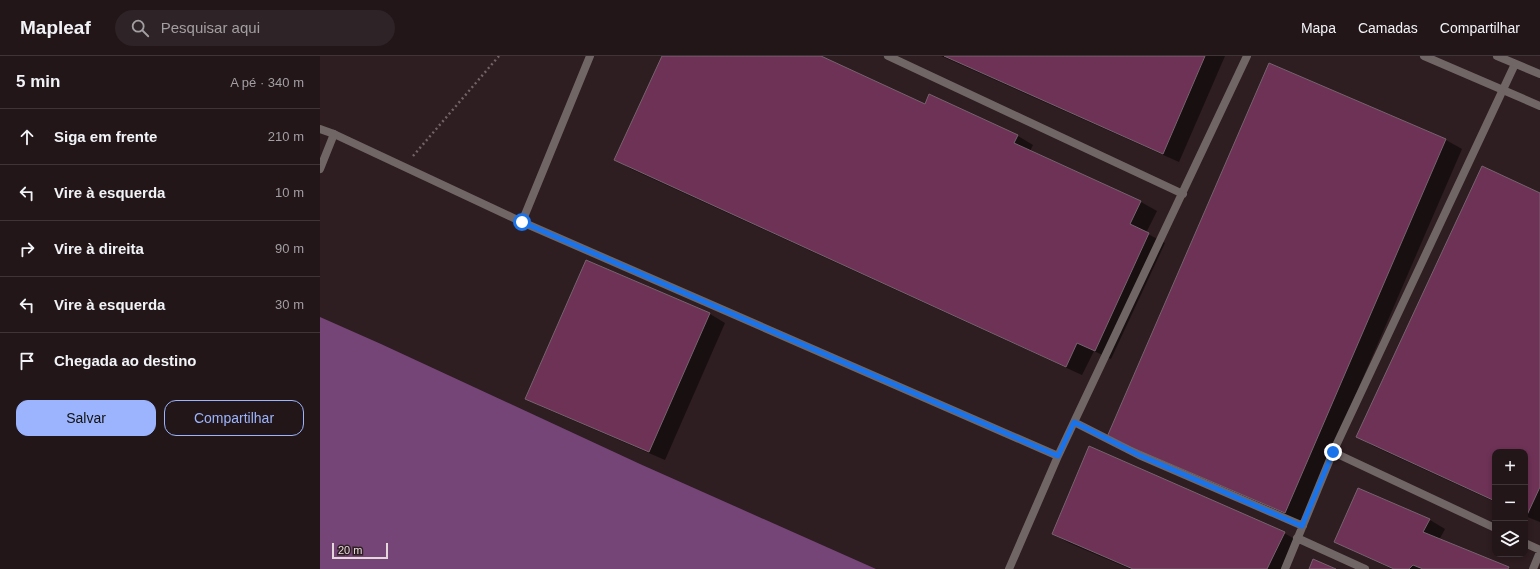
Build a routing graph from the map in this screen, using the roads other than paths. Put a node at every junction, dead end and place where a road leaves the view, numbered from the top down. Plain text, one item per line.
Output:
1 (590, 56) edge
2 (888, 56) edge
3 (1247, 56) edge
4 (1424, 56) edge
5 (1497, 56) edge
6 (1515, 64) junction
7 (1540, 74) edge
8 (1503, 90) junction
9 (1539, 103) edge
10 (320, 129) edge
11 (334, 134) junction
12 (320, 169) edge
13 (1183, 194) junction
14 (522, 222) junction
15 (1074, 422) junction
16 (1333, 452) junction
17 (1058, 456) junction
18 (1302, 526) junction
19 (1492, 527) edge
20 (1297, 538) junction
21 (1528, 544) edge
22 (1540, 551) edge
23 (1009, 569) edge
24 (1285, 569) edge
25 (1364, 569) edge
26 (1533, 569) edge

1 - 14 street
2 - 13 street
3 - 13 street
4 - 8 street
5 - 6 street
6 - 7 street
6 - 8 street
8 - 9 street
8 - 16 street
10 - 11 street
11 - 12 street
11 - 14 street
13 - 15 street
14 - 17 street
15 - 17 street
15 - 18 street
16 - 18 street
16 - 19 street
17 - 23 street
18 - 20 street
20 - 24 street
20 - 25 street
21 - 22 street
22 - 26 street

